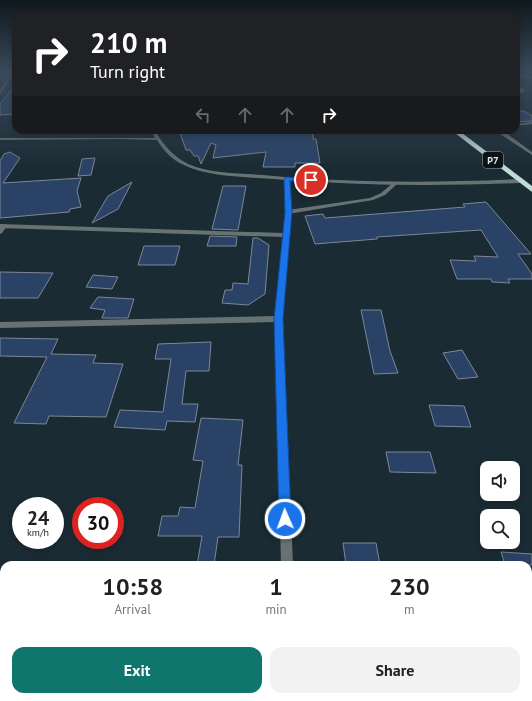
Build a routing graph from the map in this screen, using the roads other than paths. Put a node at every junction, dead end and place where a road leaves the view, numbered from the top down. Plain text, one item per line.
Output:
1 (532, 123) edge
2 (520, 124) edge
3 (155, 134) edge
4 (459, 134) edge
5 (503, 134) edge
6 (0, 139) edge
7 (157, 139) junction
8 (532, 154) edge
9 (287, 179) junction
10 (520, 181) junction
11 (394, 184) junction
12 (532, 190) edge
13 (288, 212) junction
14 (1, 228) edge
15 (285, 235) junction
16 (278, 319) junction
17 (0, 325) edge
18 (287, 561) edge

1 - 2 street
3 - 7 street
4 - 10 highway, P7
5 - 8 street
6 - 7 street
7 - 9 street
9 - 11 street
9 - 13 street
10 - 11 street
10 - 12 highway, P7
11 - 13 street
13 - 15 street
14 - 15 street
15 - 16 street
16 - 17 street
16 - 18 street

